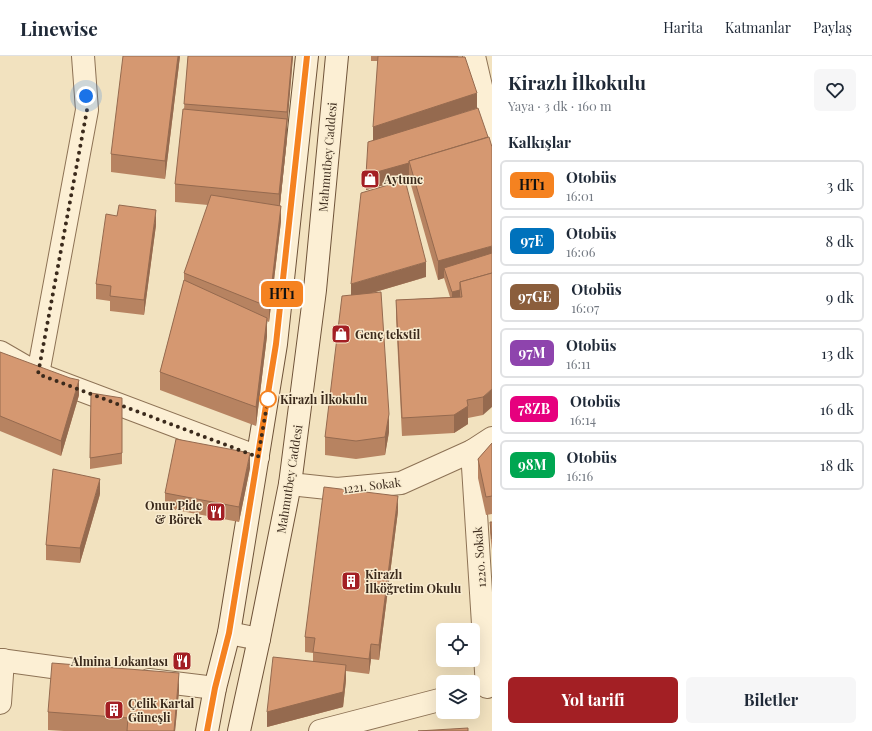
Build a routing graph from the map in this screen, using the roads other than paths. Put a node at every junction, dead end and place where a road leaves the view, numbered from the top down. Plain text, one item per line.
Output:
1 (83, 56) edge
2 (307, 56) edge
3 (336, 56) edge
4 (474, 56) edge
5 (492, 134) edge
6 (0, 352) edge
7 (38, 374) junction
8 (492, 438) edge
9 (472, 451) junction
10 (258, 457) junction
11 (290, 484) junction
12 (229, 633) junction
13 (259, 639) junction
14 (2, 660) edge
15 (97, 673) edge
16 (129, 677) edge
17 (215, 688) junction
18 (484, 689) edge
19 (436, 701) edge
20 (0, 703) edge
21 (361, 726) edge
22 (207, 731) edge
23 (239, 731) edge
24 (320, 731) edge

1 - 7 street
2 - 10 street
3 - 11 street, Mahmutbey Caddesi
4 - 5 street
6 - 7 street
7 - 10 street
8 - 9 street, 1221. Sokak
9 - 11 street, 1221. Sokak
9 - 18 street, 1220. Sokak
10 - 12 street
11 - 13 street, Mahmutbey Caddesi
12 - 13 street
12 - 17 street
13 - 23 street, Mahmutbey Caddesi
14 - 15 street
14 - 20 street
16 - 17 street
17 - 22 street
19 - 21 street
21 - 24 street

